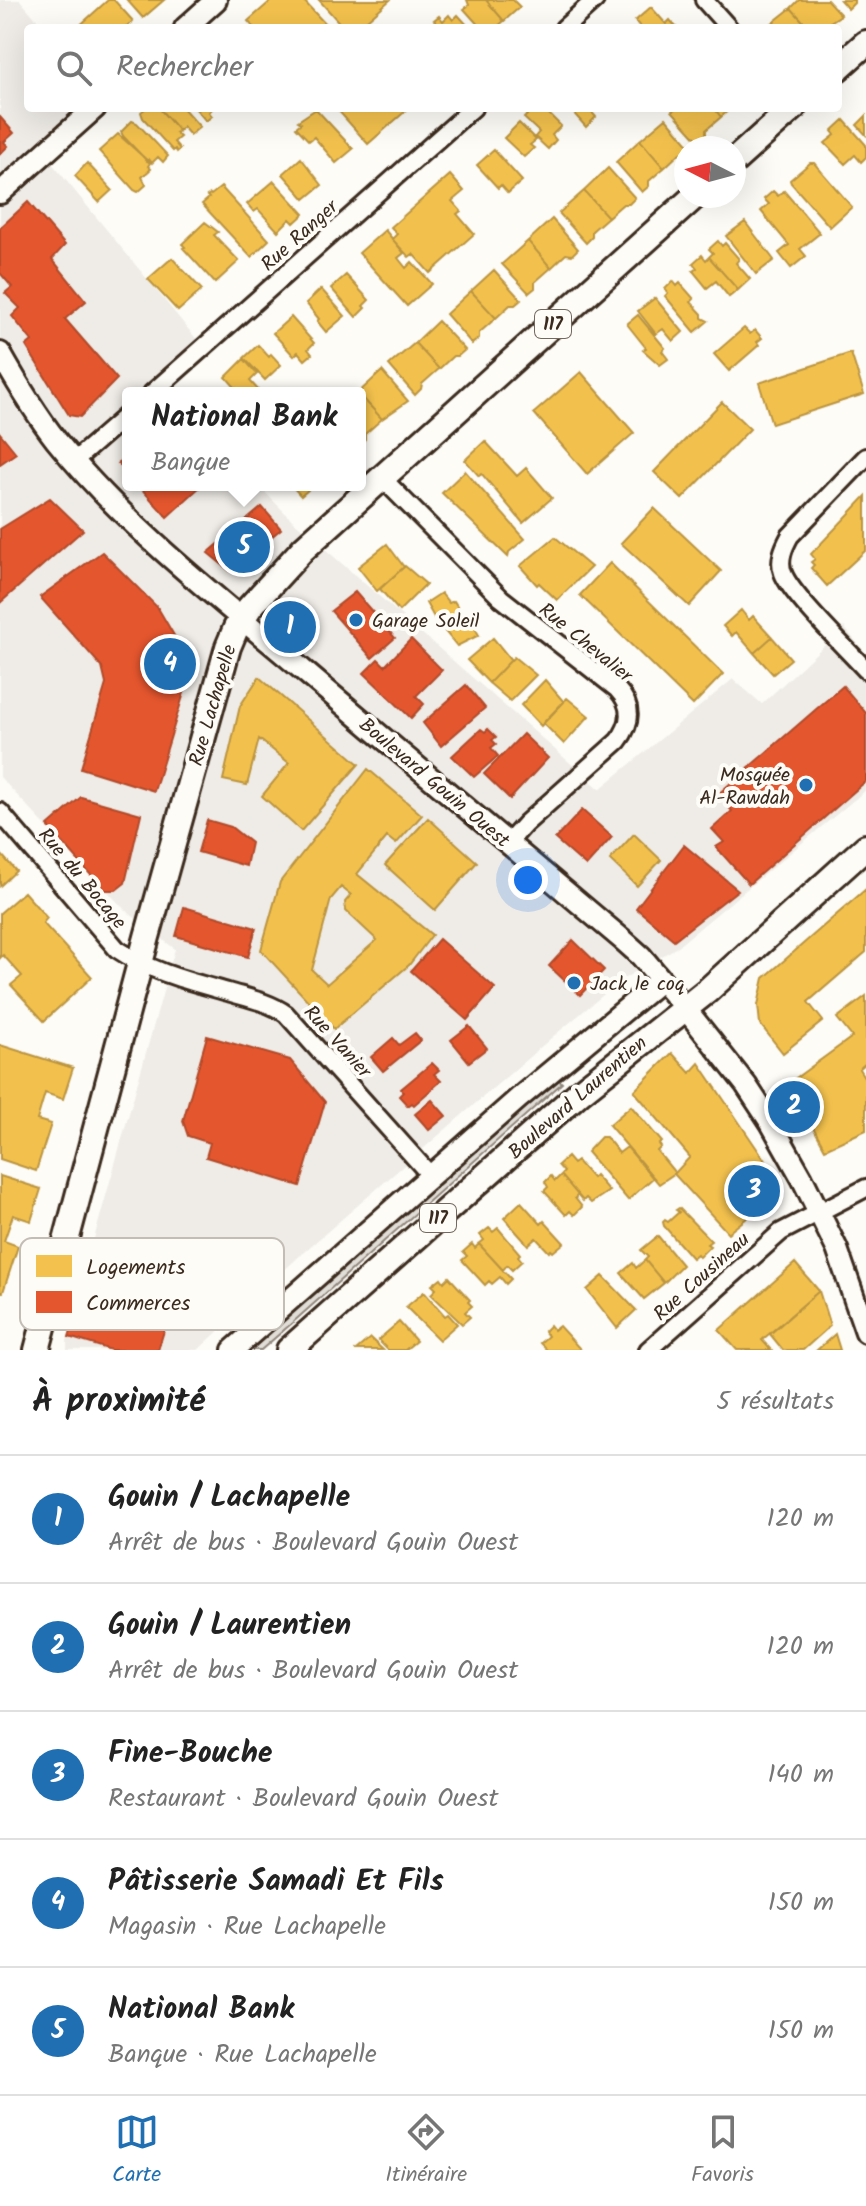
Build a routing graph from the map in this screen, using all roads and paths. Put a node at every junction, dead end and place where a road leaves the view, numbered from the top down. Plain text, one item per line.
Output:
1 (216, 0) edge
2 (595, 0) edge
3 (704, 0) edge
4 (189, 24) edge
5 (568, 24) edge
6 (725, 24) edge
7 (866, 43) edge
8 (842, 64) edge
9 (91, 112) edge
10 (468, 112) edge
11 (789, 112) edge
12 (746, 150) edge
13 (0, 193) edge
14 (682, 208) edge
15 (0, 353) edge
16 (159, 387) edge
17 (122, 419) edge
18 (866, 457) edge
19 (74, 461) junction
20 (382, 478) junction
21 (242, 618) junction
22 (866, 670) edge
23 (0, 812) edge
24 (508, 843) junction
25 (866, 847) edge
26 (140, 963) junction
27 (661, 980) junction
28 (685, 1008) junction
29 (431, 1176) junction
30 (866, 1188) edge
31 (819, 1212) junction
32 (66, 1238) edge
33 (284, 1305) edge
34 (256, 1330) edge
35 (866, 1332) edge
36 (233, 1350) edge
37 (289, 1350) edge
38 (648, 1350) edge

1 - 4 street
2 - 5 street
3 - 6 street
7 - 8 main road
9 - 13 street
10 - 16 street, Rue Ranger
11 - 12 main road
14 - 20 main road, Rue Lachapelle / 117
15 - 19 street, Boulevard Gouin Ouest
17 - 19 street
18 - 22 street
19 - 21 street, Boulevard Gouin Ouest
20 - 21 main road, Rue Lachapelle / 117
20 - 24 street, Rue Chevalier
21 - 24 street, Boulevard Gouin Ouest
21 - 26 main road, Rue Lachapelle / 117
23 - 26 street, Rue du Bocage
24 - 27 street, Boulevard Gouin Ouest
25 - 28 main road, Boulevard Laurentien / 117
26 - 29 street, Rue Vanier
26 - 32 main road, Rue Lachapelle / 117
27 - 28 street, Boulevard Gouin Ouest
27 - 29 street, Boulevard Laurentien
28 - 31 street, Boulevard Gouin Ouest
28 - 37 main road, Boulevard Laurentien / 117
29 - 33 street, Boulevard Laurentien
30 - 31 street, Rue Cousineau
31 - 35 street, Boulevard Gouin Ouest
31 - 38 street, Rue Cousineau
34 - 36 street, Boulevard Laurentien

